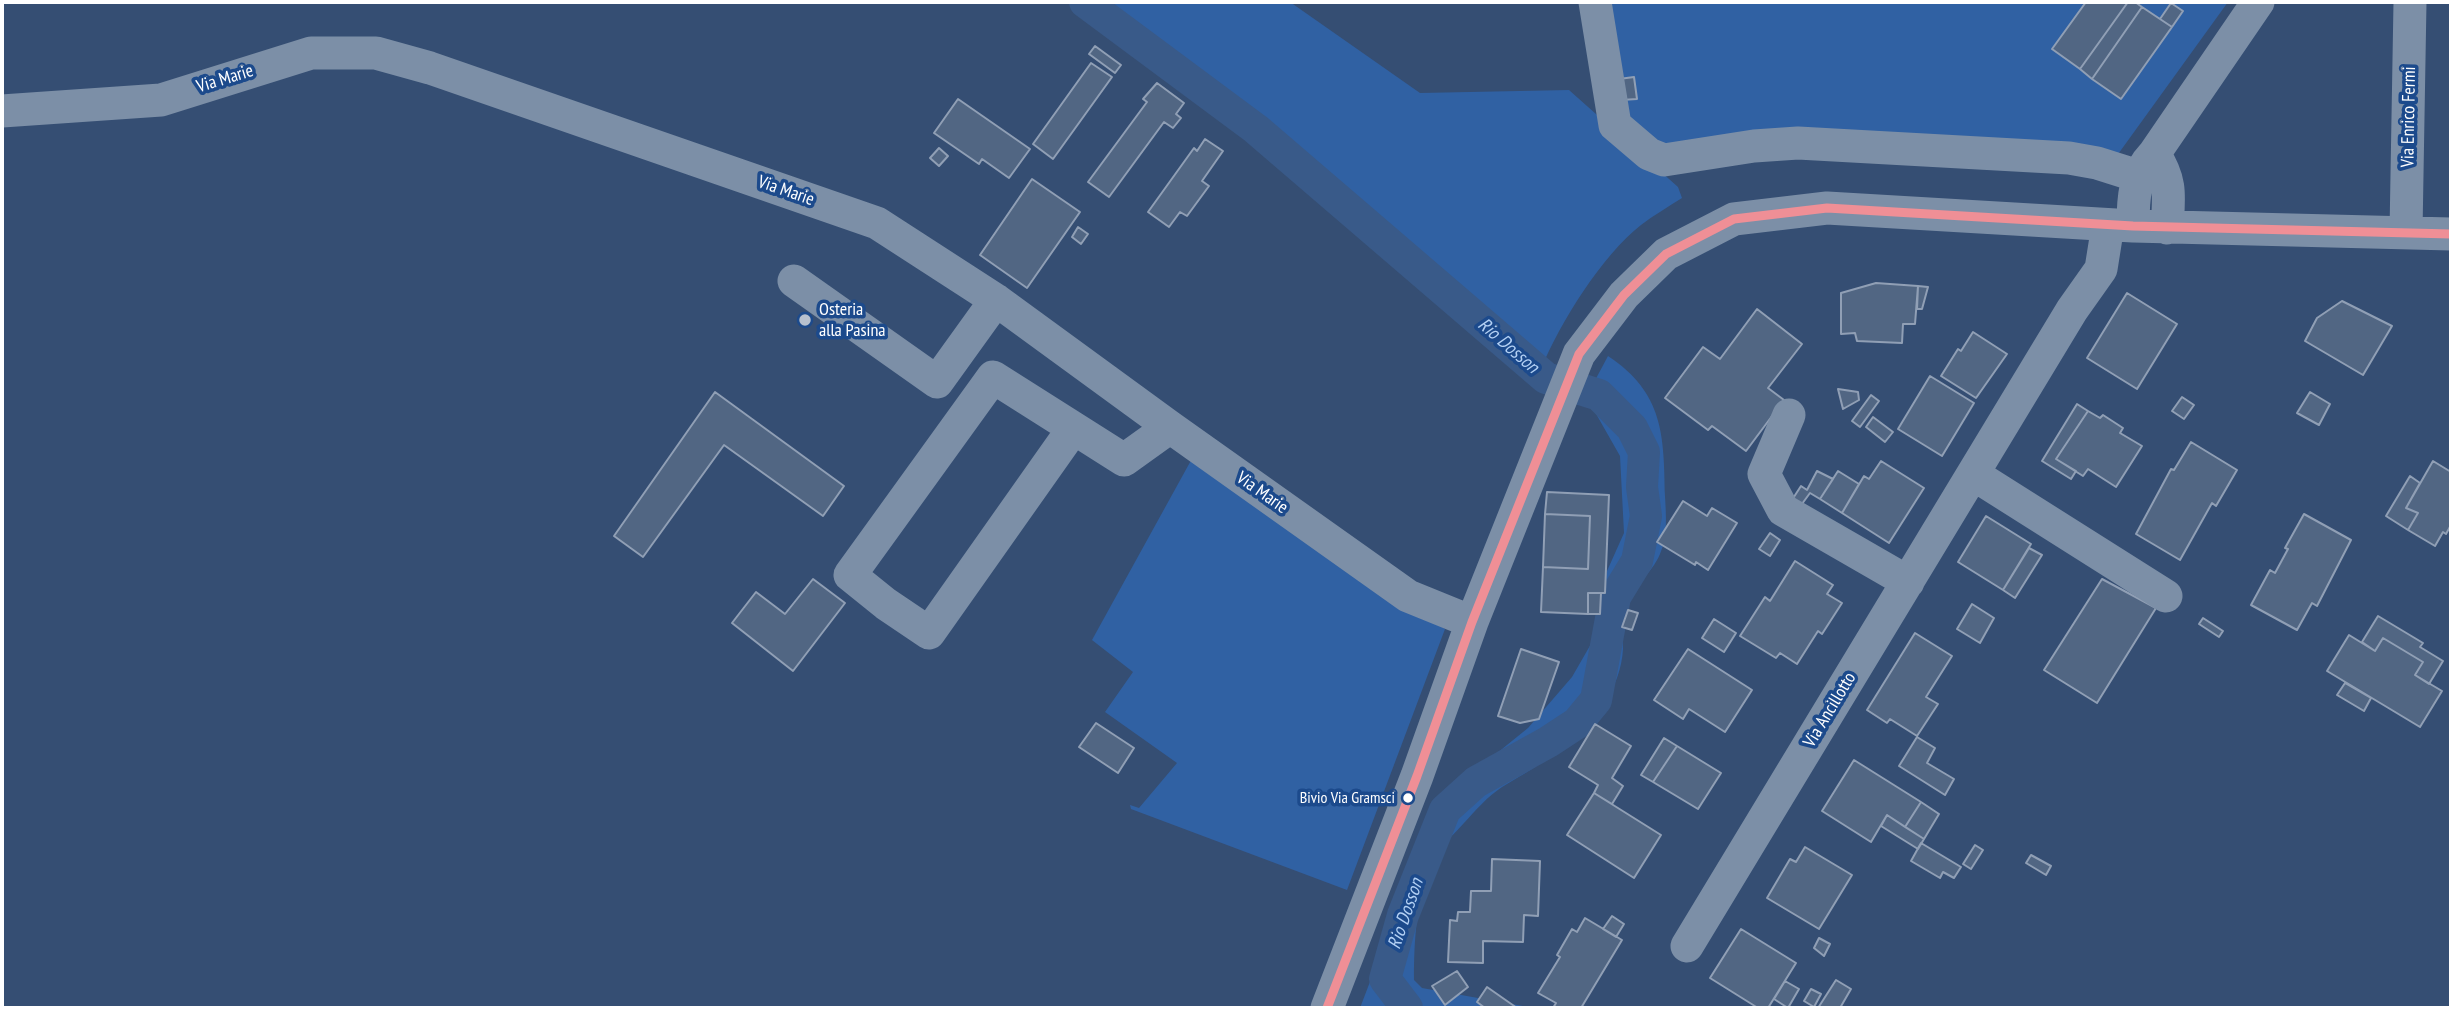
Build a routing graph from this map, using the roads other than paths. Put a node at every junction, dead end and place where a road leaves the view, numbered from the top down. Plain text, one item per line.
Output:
1 (1595, 2) edge
2 (2258, 2) edge
3 (2410, 2) edge
4 (2, 111) edge
5 (2146, 165) junction
6 (2121, 226) junction
7 (2167, 228) junction
8 (2406, 232) junction
9 (2451, 234) edge
10 (794, 281) dead end
11 (996, 300) junction
12 (1789, 415) dead end
13 (1170, 428) junction
14 (1073, 429) junction
15 (1973, 474) junction
16 (1908, 582) junction
17 (2166, 596) dead end
18 (1472, 622) junction
19 (1687, 946) dead end
20 (1327, 1008) edge

1 - 5 street
2 - 5 street
3 - 8 street, Via Enrico Fermi
4 - 11 street, Via Marie
5 - 6 street, Via Ancillotto
5 - 7 street
6 - 7 street
6 - 15 street, Via Ancillotto
6 - 18 street
7 - 8 street
8 - 9 street
10 - 11 street
11 - 13 street, Via Marie
12 - 16 street
13 - 14 street
13 - 18 street, Via Marie
14 - 14 street
15 - 16 street, Via Ancillotto
15 - 17 street
16 - 19 street, Via Ancillotto
18 - 20 street

